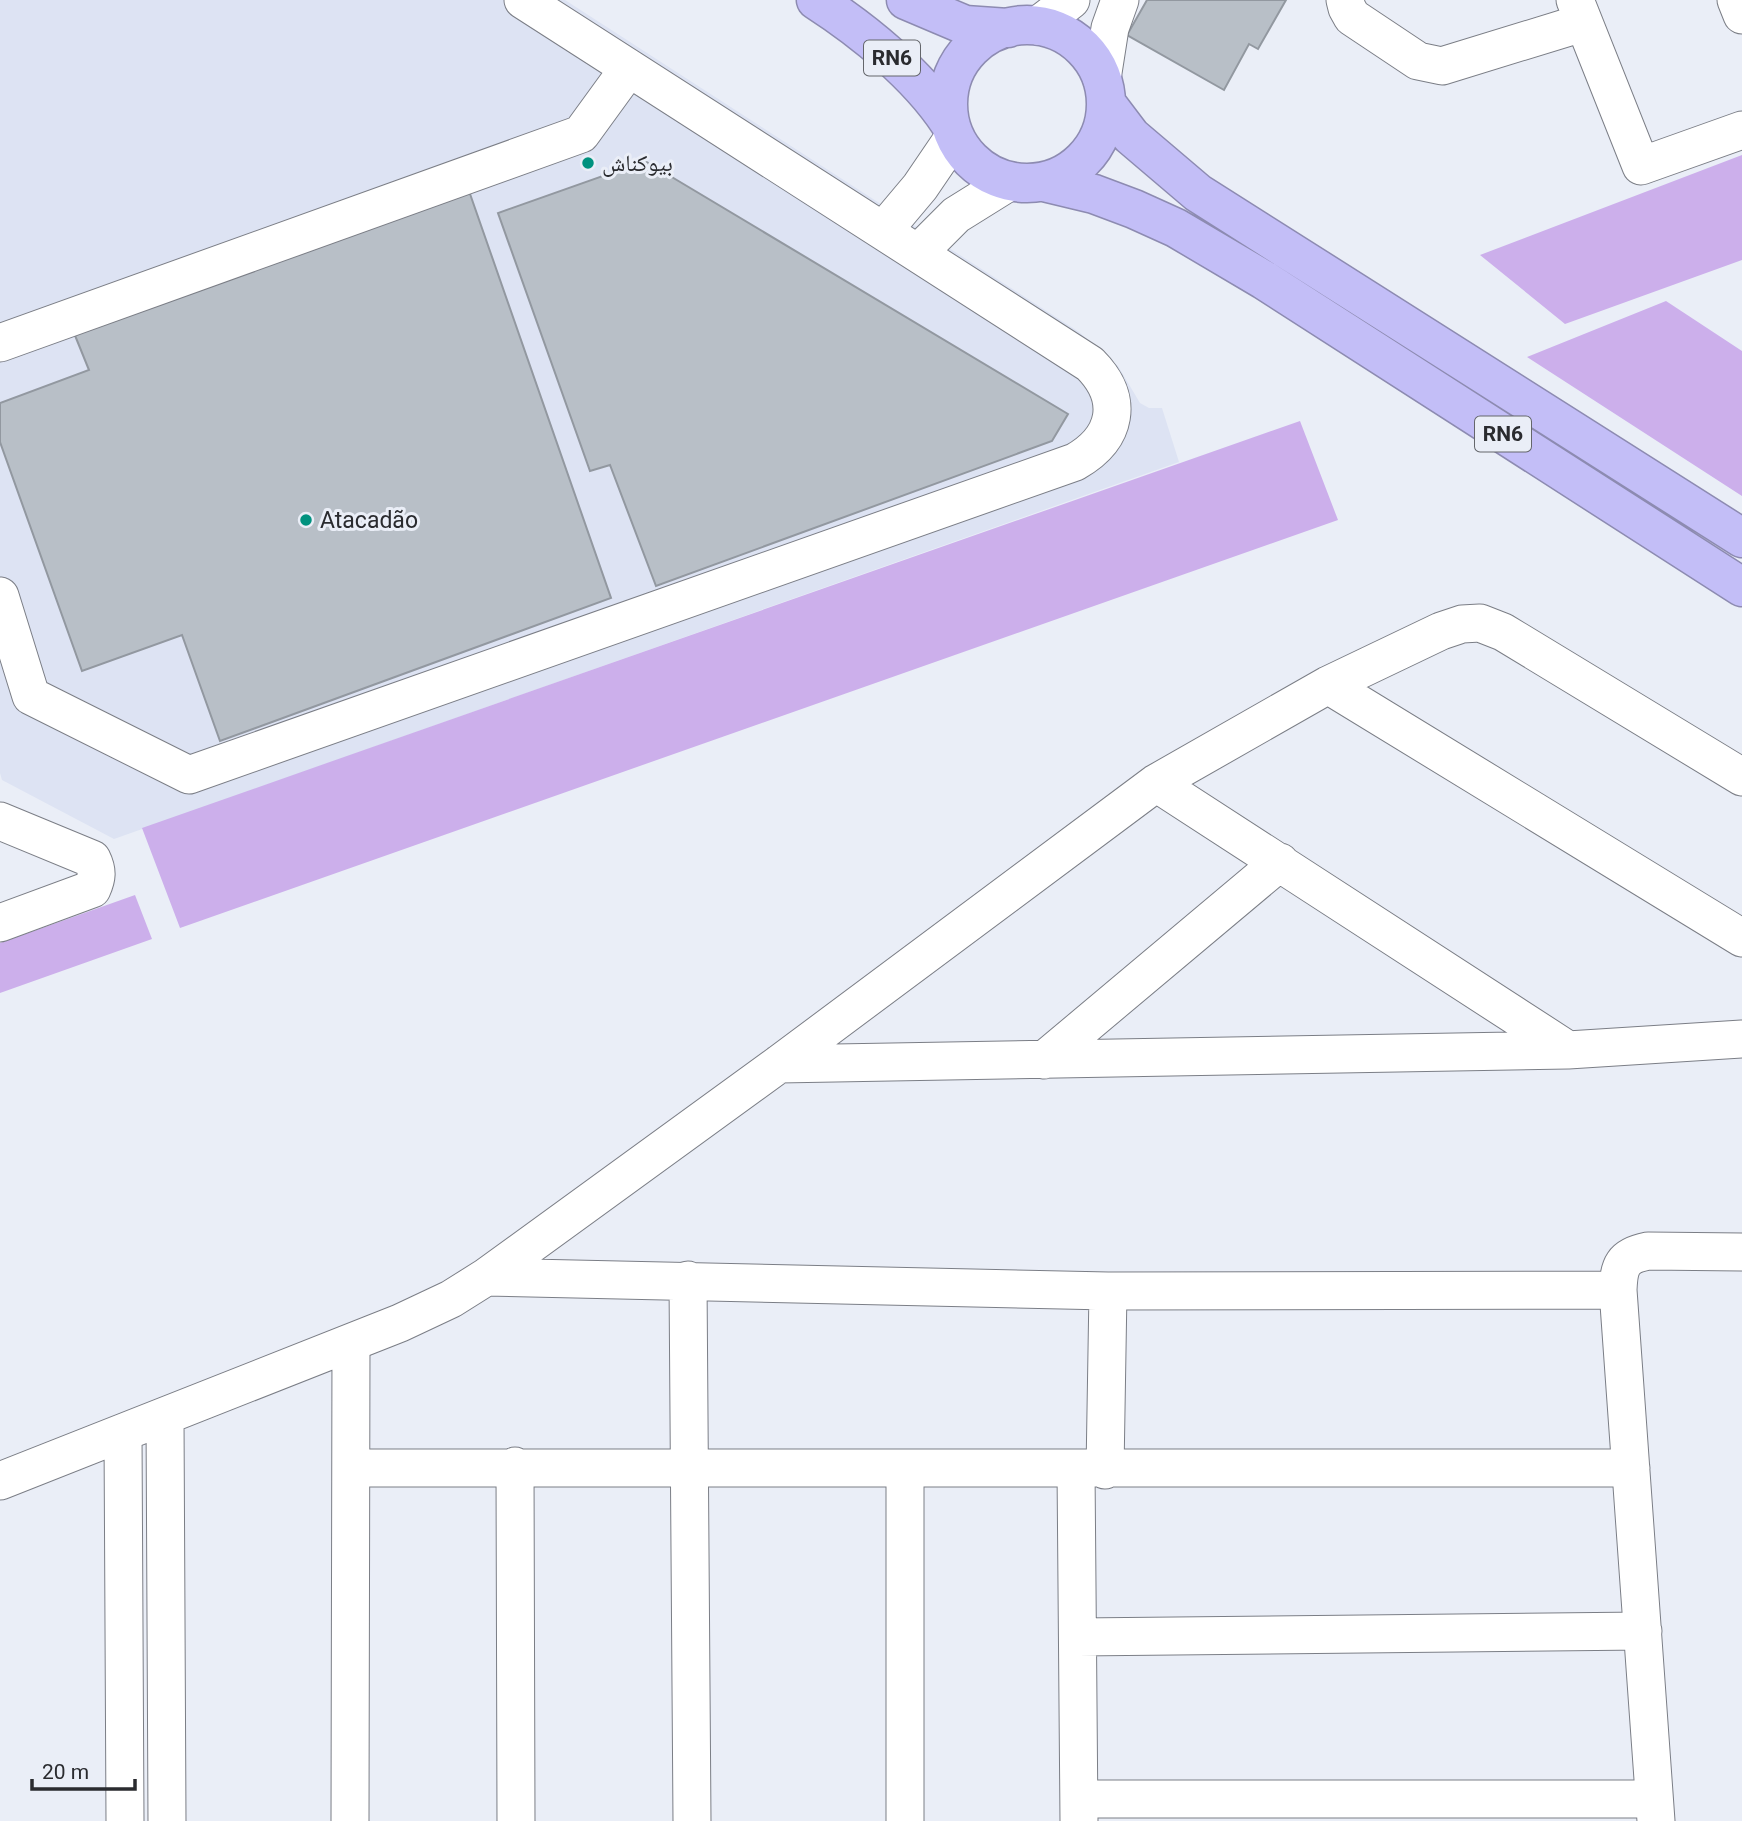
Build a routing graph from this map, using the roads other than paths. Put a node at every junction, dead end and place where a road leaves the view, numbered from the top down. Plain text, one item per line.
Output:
1 (523, 0) edge
2 (816, 0) edge
3 (906, 0) edge
4 (1071, 0) edge
5 (1120, 0) edge
6 (1345, 0) edge
7 (1736, 0) edge
8 (1578, 11) edge
9 (1742, 15) edge
10 (1022, 27) junction
11 (629, 68) junction
12 (1104, 91) junction
13 (952, 129) junction
14 (1742, 130) edge
15 (1026, 182) junction
16 (883, 231) junction
17 (918, 253) junction
18 (0, 343) edge
19 (1742, 538) edge
20 (1742, 587) edge
21 (0, 596) edge
22 (1328, 685) junction
23 (1742, 777) edge
24 (1156, 783) junction
25 (0, 821) edge
26 (1280, 862) junction
27 (0, 923) edge
28 (1742, 938) edge
29 (1742, 1039) edge
30 (1568, 1049) junction
31 (1044, 1060) junction
32 (779, 1064) junction
33 (1742, 1252) edge
34 (486, 1277) junction
35 (688, 1280) junction
36 (1618, 1290) junction
37 (1108, 1291) junction
38 (351, 1343) junction
39 (165, 1417) junction
40 (122, 1433) junction
41 (515, 1466) junction
42 (690, 1467) junction
43 (351, 1468) junction
44 (905, 1468) junction
45 (1631, 1468) junction
46 (1090, 1469) junction
47 (0, 1481) edge
48 (1643, 1631) junction
49 (1078, 1637) junction
50 (1079, 1810) edge
51 (1655, 1810) edge
52 (125, 1821) edge
53 (167, 1821) edge
54 (351, 1821) edge
55 (516, 1821) edge
56 (692, 1821) edge
57 (905, 1821) edge

1 - 11 street
2 - 13 highway, RN6
3 - 10 highway, RN6
4 - 10 street
5 - 12 street
6 - 8 street
7 - 9 street
8 - 14 street
10 - 12 highway, RN6
10 - 13 highway, RN6
11 - 16 street
11 - 18 street
12 - 15 highway
12 - 19 highway, RN6
13 - 15 highway, RN6
13 - 16 street
15 - 17 street
15 - 20 highway, RN6
16 - 17 street
17 - 21 street
22 - 23 street
22 - 24 street
22 - 28 street
24 - 26 street
24 - 32 street
25 - 27 street
26 - 30 street
26 - 31 street
29 - 30 street
30 - 31 street
31 - 32 street
32 - 34 street
33 - 36 street
34 - 35 street
34 - 38 street
35 - 37 street
35 - 42 street
36 - 37 street
36 - 45 street
37 - 46 street
38 - 39 street
38 - 43 street
39 - 40 street
39 - 53 street
40 - 47 street
40 - 52 street
41 - 42 street
41 - 43 street
41 - 55 street
42 - 44 street
42 - 56 street
43 - 54 street
44 - 46 street
44 - 57 street
45 - 46 street
45 - 48 street
46 - 49 street
48 - 49 street
48 - 51 street
49 - 50 street
50 - 51 street

